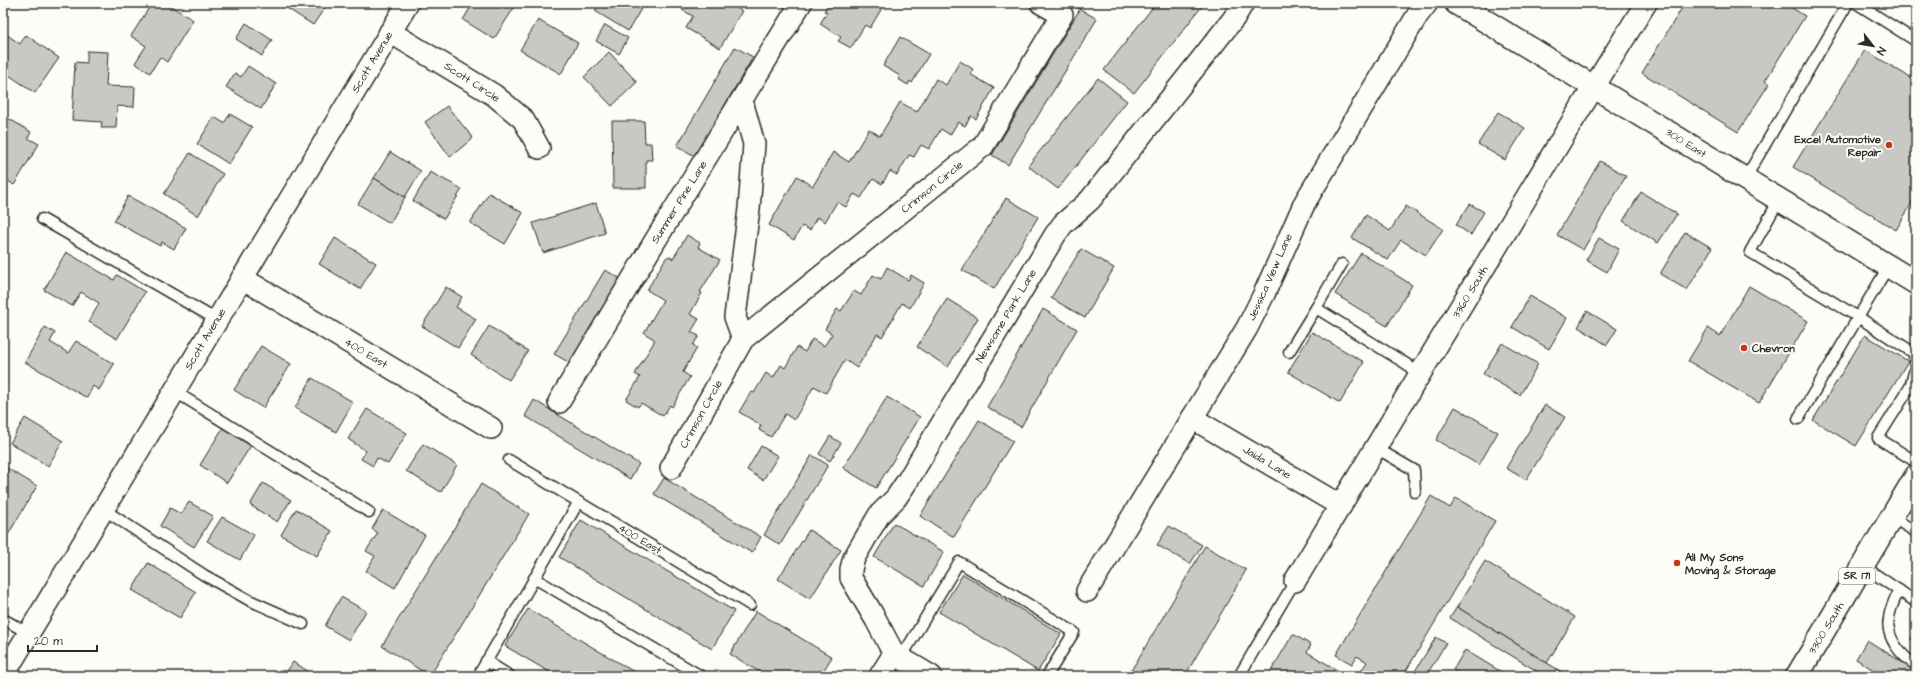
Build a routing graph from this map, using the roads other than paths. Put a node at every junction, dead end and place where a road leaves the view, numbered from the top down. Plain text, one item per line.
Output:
1 (408, 3) edge
2 (801, 3) edge
3 (1041, 3) edge
4 (1243, 3) edge
5 (1427, 3) edge
6 (1456, 3) edge
7 (1646, 3) edge
8 (1848, 3) edge
9 (1856, 3) edge
10 (390, 32) junction
11 (1916, 41) edge
12 (1594, 87) junction
13 (742, 101) junction
14 (540, 148) dead end
15 (1745, 179) junction
16 (1779, 200) junction
17 (42, 219) dead end
18 (1342, 264) dead end
19 (1888, 267) junction
20 (242, 278) junction
21 (1916, 283) edge
22 (1316, 308) junction
23 (1858, 317) junction
24 (216, 320) junction
25 (743, 339) junction
26 (1289, 352) dead end
27 (1419, 377) junction
28 (174, 391) junction
29 (559, 402) dead end
30 (1192, 418) junction
31 (1798, 419) dead end
32 (491, 428) dead end
33 (1376, 448) junction
34 (509, 460) dead end
35 (1916, 462) edge
36 (670, 468) dead end
37 (1916, 476) edge
38 (1415, 492) dead end
39 (578, 503) junction
40 (1341, 506) junction
41 (103, 509) junction
42 (369, 512) dead end
43 (1892, 517) junction
44 (1916, 532) edge
45 (1863, 566) junction
46 (534, 578) junction
47 (1295, 581) joint
48 (1899, 590) junction
49 (1087, 591) dead end
50 (1916, 602) edge
51 (750, 605) dead end
52 (3, 619) edge
53 (303, 624) dead end
54 (28, 634) junction
55 (897, 656) junction
56 (486, 661) junction
57 (1916, 665) edge
58 (3, 676) edge
59 (478, 676) edge
60 (510, 676) edge
61 (701, 676) edge
62 (880, 676) edge
63 (931, 676) edge
64 (1047, 676) edge
65 (1239, 676) edge
66 (1797, 676) edge

1 - 10 street, Scott Avenue
2 - 13 street, Summer Pine Lane
3 - 25 street, Crimson Circle
4 - 55 street, Newsome Park Lane
5 - 30 street, Jessica View Lane
6 - 12 street, 300 East
7 - 12 street, 3360 South
8 - 15 lane
9 - 11 lane
10 - 14 street, Scott Circle
10 - 20 street, Scott Avenue
12 - 15 street, 300 East
12 - 27 street, 3360 South
13 - 25 street
13 - 29 street, Summer Pine Lane
15 - 16 street, 300 East
16 - 19 street, 300 East
16 - 23 lane
17 - 24 lane
18 - 22 lane
19 - 21 street, 300 East
19 - 23 lane
20 - 24 street, Scott Avenue
20 - 32 street, 400 East
22 - 26 lane
22 - 27 lane
23 - 31 lane
23 - 35 lane
24 - 28 street, Scott Avenue
25 - 36 street, Crimson Circle
27 - 33 street, 3360 South
28 - 41 street, Scott Avenue
28 - 42 lane
30 - 40 street, Jaida Lane
30 - 49 street, Jessica View Lane
33 - 38 lane
33 - 40 street, 3360 South
34 - 39 lane, 400 East
37 - 43 street, 3300 South / SR 171
39 - 46 lane
39 - 51 lane, 400 East
40 - 47 street, 3360 South
41 - 53 lane
41 - 54 street, Scott Avenue
43 - 44 lane
43 - 45 street, 3300 South / SR 171
45 - 48 lane
45 - 66 street, 3300 South / SR 171
46 - 56 lane
46 - 61 lane
47 - 65 lane
48 - 50 lane
48 - 57 lane
52 - 54 lane
54 - 58 street, Scott Avenue
55 - 62 street
55 - 63 street
55 - 64 lane
56 - 59 lane
56 - 60 lane

